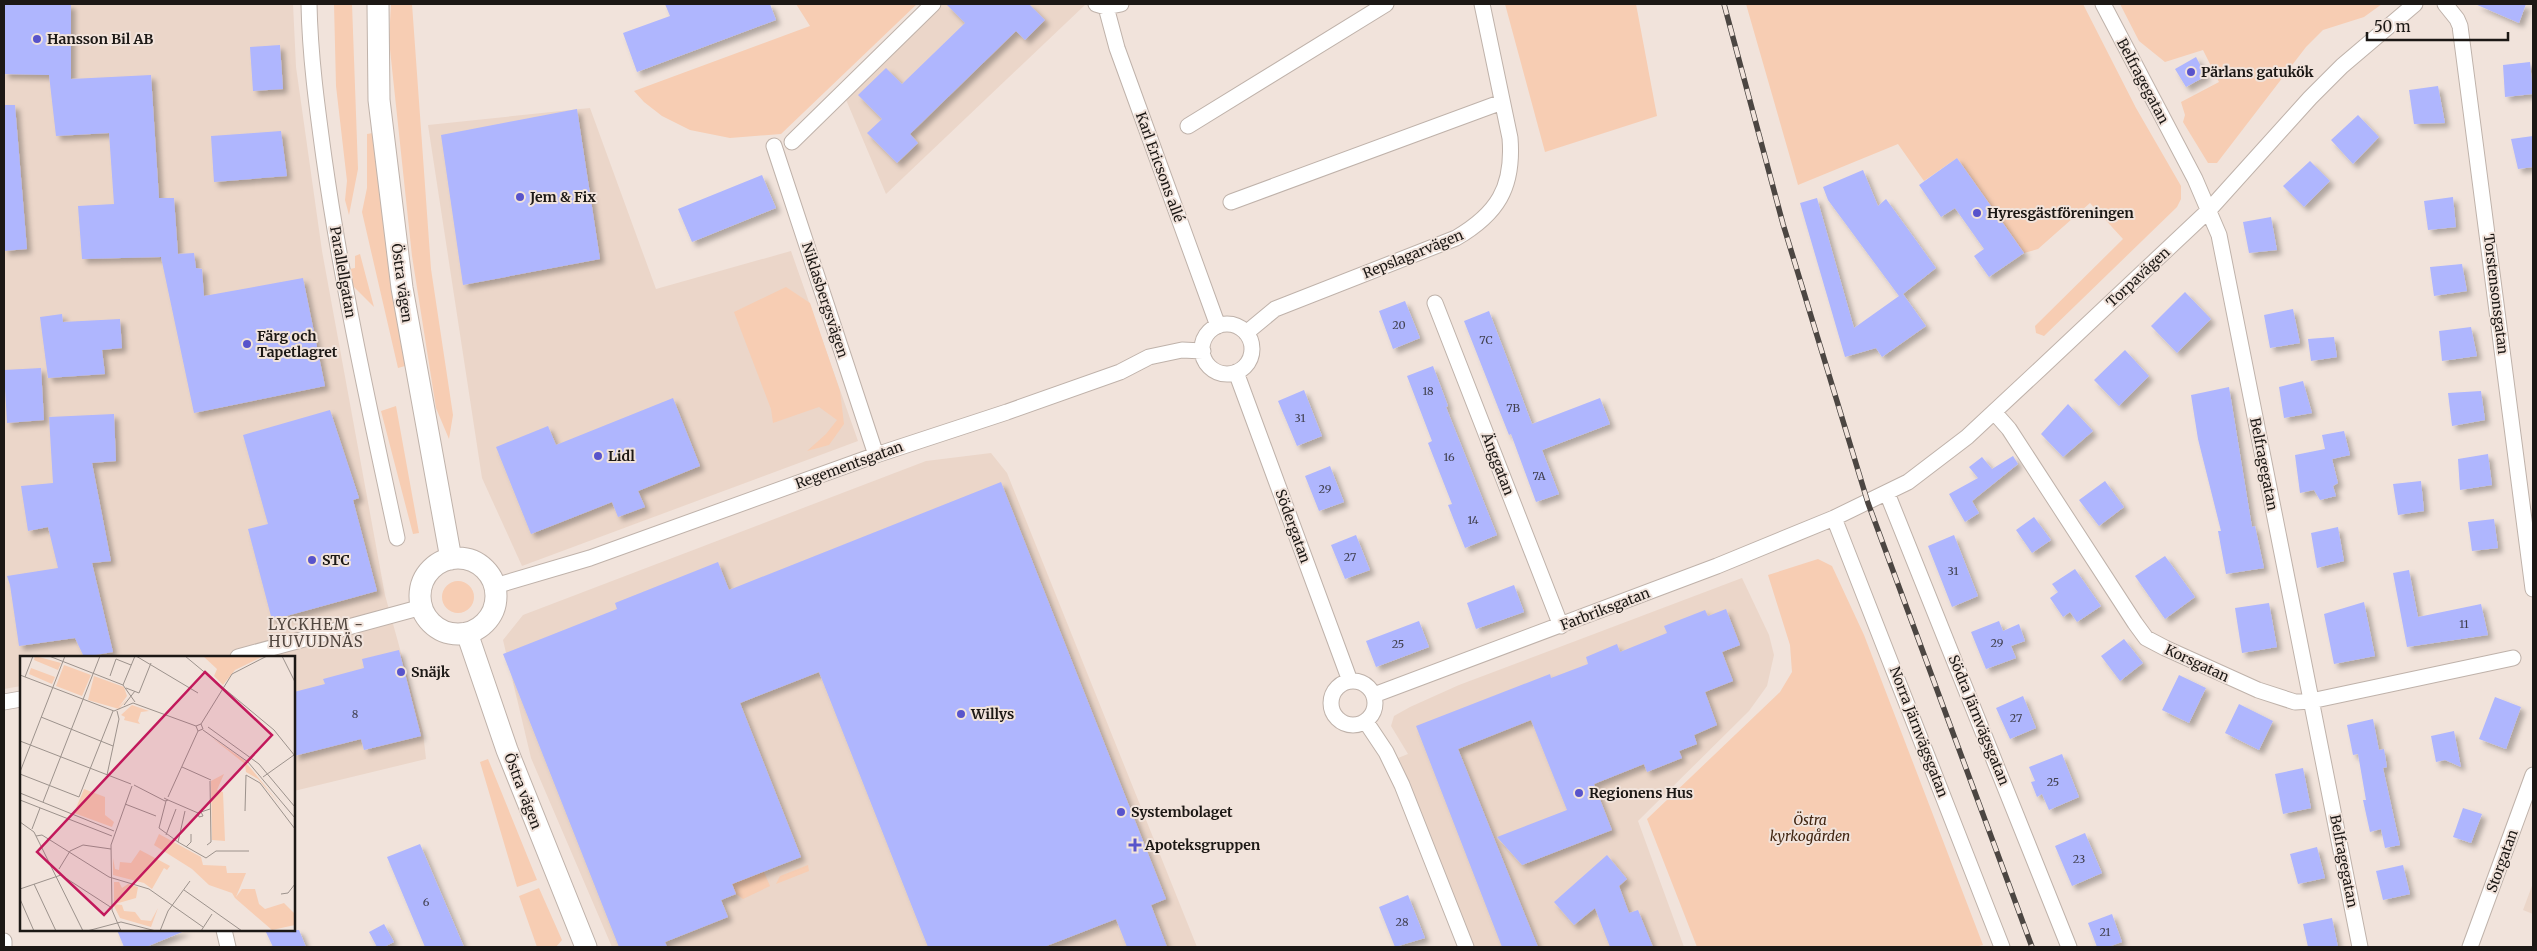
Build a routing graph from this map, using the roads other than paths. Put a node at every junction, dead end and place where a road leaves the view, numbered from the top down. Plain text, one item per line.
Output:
1 (309, 4) edge
2 (378, 4) edge
3 (933, 4) edge
4 (1386, 4) edge
5 (1482, 4) edge
6 (2103, 4) edge
7 (2415, 4) edge
8 (2444, 4) edge
9 (1108, 5) edge
10 (1502, 102) junction
11 (1188, 126) dead end
12 (792, 142) dead end
13 (774, 146) dead end
14 (1231, 202) dead end
15 (2209, 210) junction
16 (1435, 303) dead end
17 (1218, 326) junction
18 (1246, 333) junction
19 (1203, 351) junction
20 (1236, 372) junction
21 (1994, 412) junction
22 (876, 455) junction
23 (1887, 493) junction
24 (1834, 518) junction
25 (397, 538) dead end
26 (451, 559) junction
27 (494, 586) junction
28 (2533, 590) edge
29 (422, 607) junction
30 (1561, 626) junction
31 (467, 633) junction
32 (242, 656) edge
33 (2514, 658) dead end
34 (1350, 681) junction
35 (1374, 695) junction
36 (20, 699) edge
37 (2311, 701) junction
38 (4, 702) edge
39 (1366, 722) junction
40 (2533, 775) edge
41 (224, 931) edge
42 (4, 941) edge
43 (4, 947) edge
44 (228, 947) edge
45 (586, 947) edge
46 (1466, 947) edge
47 (2002, 947) edge
48 (2070, 947) edge
49 (2360, 947) edge
50 (2470, 947) edge

1 - 25 street, Parallellgatan
2 - 26 street, Östra vägen
3 - 12 street
4 - 11 street
5 - 10 street, Repslagarvägen
6 - 15 street, Belfragegatan
7 - 15 street, Torpavägen
8 - 28 street, Torstensonsgatan
9 - 17 street, Karl Ericsons allé
10 - 14 street
10 - 18 street, Repslagarvägen
13 - 22 street, Niklasbergsvägen
15 - 21 street, Torpavägen
15 - 37 street, Belfragegatan
16 - 30 street, Änggatan
17 - 18 street
17 - 19 street
18 - 20 street
19 - 20 street
19 - 22 street, Regementsgatan
20 - 34 street, Södergatan
21 - 23 street, Torpavägen
21 - 37 street, Korsgatan
22 - 27 street, Regementsgatan
23 - 24 street, Torpavägen
23 - 48 street, Södra Järnvägsgatan
24 - 30 street, Farbriksgatan
24 - 47 street, Norra Järnvägsgatan
26 - 27 street
26 - 29 street
27 - 31 street
29 - 31 street
29 - 32 street
30 - 35 street, Farbriksgatan
31 - 45 street, Östra vägen
33 - 37 street, Korsgatan
34 - 35 street
34 - 39 street
35 - 39 street
36 - 38 street
37 - 49 street, Belfragegatan
39 - 46 street
40 - 50 street, Storgatan
41 - 44 street
42 - 43 street

